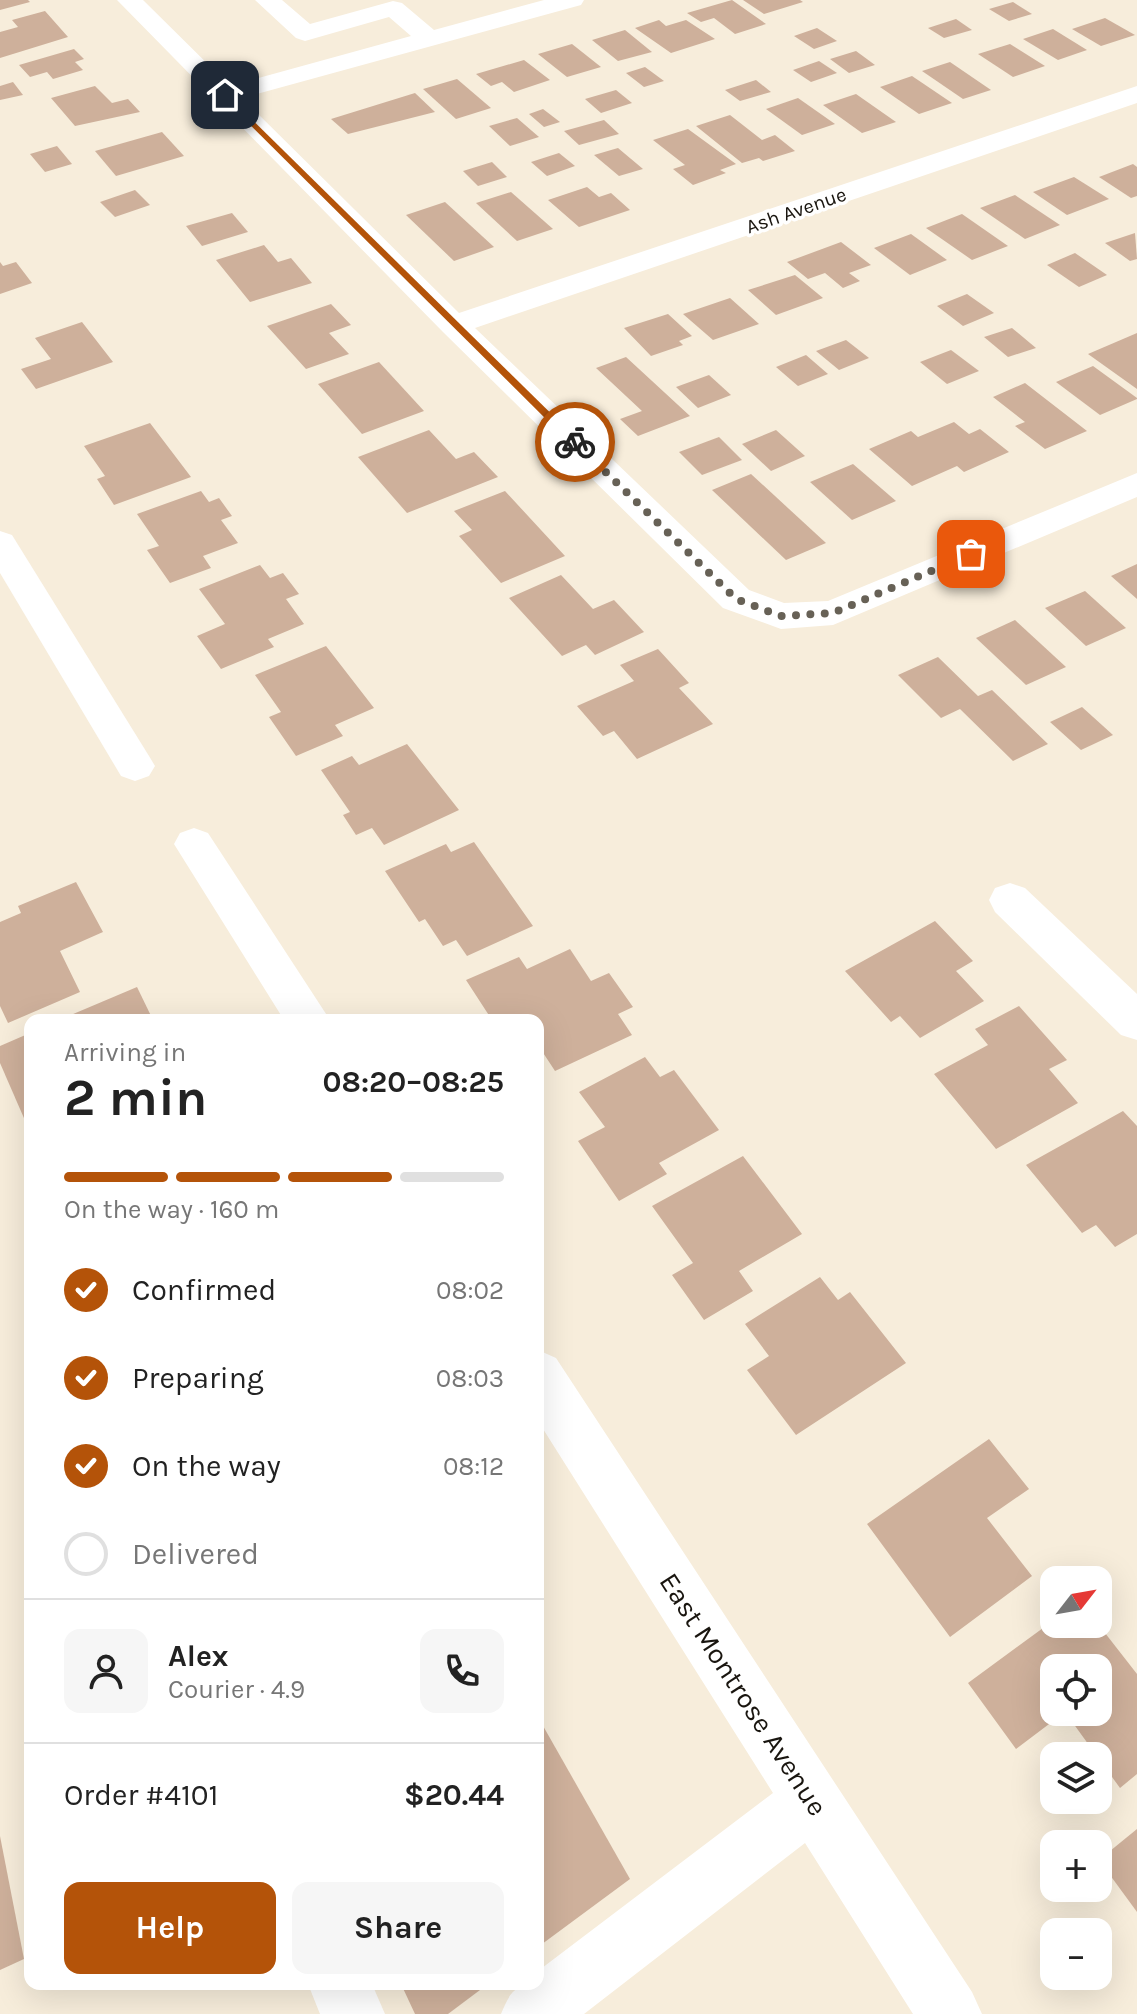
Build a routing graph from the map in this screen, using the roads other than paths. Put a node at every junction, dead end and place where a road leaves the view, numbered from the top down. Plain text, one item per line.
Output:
1 (129, 0) edge
2 (267, 0) edge
3 (572, 0) edge
4 (305, 33) junction
5 (429, 39) junction
6 (300, 75) junction
7 (1137, 94) edge
8 (225, 95) junction
9 (454, 325) junction
10 (1137, 484) edge
11 (0, 543) edge
12 (135, 766) dead end
13 (194, 844) dead end
14 (1010, 900) dead end
15 (304, 1014) edge
16 (1137, 1022) edge
17 (544, 1384) edge
18 (812, 1800) junction
19 (342, 1990) edge
20 (353, 2014) edge
21 (533, 2014) edge
22 (950, 2014) edge

1 - 8 street
2 - 4 street
3 - 5 street
4 - 5 street
4 - 6 street
5 - 6 street
6 - 8 street
7 - 9 street, Ash Avenue
8 - 9 street
9 - 10 street
11 - 12 street
13 - 15 street
14 - 16 street
17 - 18 street, East Montrose Avenue
18 - 21 street
18 - 22 street, East Montrose Avenue
19 - 20 street

